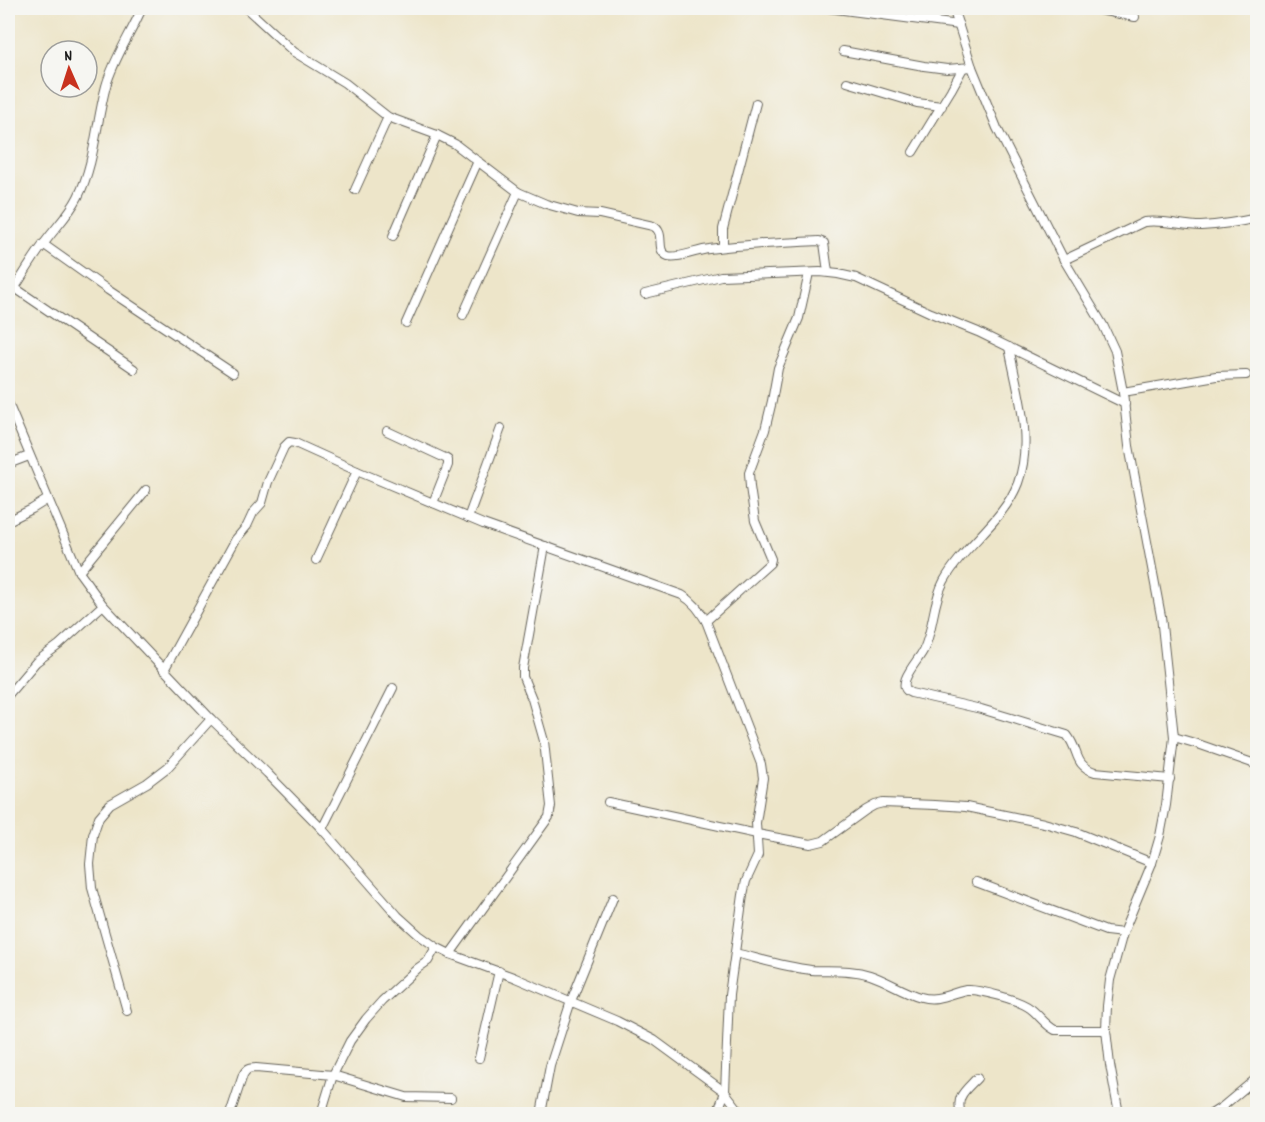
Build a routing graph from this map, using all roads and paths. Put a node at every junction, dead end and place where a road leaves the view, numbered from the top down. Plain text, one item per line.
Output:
1 (142, 8) edge
2 (246, 8) edge
3 (828, 8) edge
4 (953, 8) edge
5 (1089, 8) edge
6 (1135, 17) dead end
7 (959, 25) junction
8 (843, 51) dead end
9 (968, 68) junction
10 (847, 82) dead end
11 (756, 103) dead end
12 (942, 106) junction
13 (388, 117) junction
14 (437, 135) junction
15 (913, 152) dead end
16 (478, 161) junction
17 (355, 190) dead end
18 (518, 192) junction
19 (1257, 218) edge
20 (393, 236) dead end
21 (43, 244) junction
22 (723, 247) junction
23 (1064, 260) junction
24 (828, 272) junction
25 (809, 273) junction
26 (15, 288) junction
27 (645, 294) dead end
28 (8, 298) edge
29 (463, 315) dead end
30 (406, 323) dead end
31 (1009, 347) junction
32 (134, 369) dead end
33 (233, 373) dead end
34 (1246, 375) dead end
35 (1123, 392) junction
36 (8, 403) edge
37 (1125, 404) junction
38 (501, 428) dead end
39 (387, 431) dead end
40 (29, 456) junction
41 (8, 464) edge
42 (357, 471) junction
43 (146, 490) dead end
44 (48, 499) junction
45 (433, 503) junction
46 (468, 518) junction
47 (8, 521) edge
48 (545, 546) junction
49 (316, 560) dead end
50 (79, 572) junction
51 (103, 605) junction
52 (706, 621) junction
53 (164, 670) junction
54 (393, 688) dead end
55 (8, 694) edge
56 (211, 719) junction
57 (1174, 737) junction
58 (1257, 765) edge
59 (1170, 779) junction
60 (608, 802) dead end
61 (322, 829) junction
62 (757, 834) junction
63 (1152, 863) junction
64 (976, 882) dead end
65 (613, 898) dead end
66 (1123, 933) junction
67 (436, 947) junction
68 (735, 953) junction
69 (450, 954) junction
70 (499, 971) junction
71 (571, 1002) junction
72 (127, 1011) dead end
73 (1106, 1030) junction
74 (478, 1058) dead end
75 (333, 1075) junction
76 (1257, 1077) edge
77 (977, 1078) dead end
78 (725, 1092) junction
79 (451, 1098) dead end
80 (230, 1114) edge
81 (321, 1114) edge
82 (541, 1114) edge
83 (717, 1114) edge
84 (742, 1114) edge
85 (961, 1114) edge
86 (1119, 1114) edge
87 (1211, 1114) edge

1 - 21 street
2 - 13 street
3 - 7 street
4 - 7 street
5 - 6 street
7 - 9 street
8 - 9 street
9 - 12 street
9 - 23 street
10 - 12 street
11 - 22 street
12 - 15 street
13 - 14 street
13 - 17 street
14 - 16 street
14 - 20 street
16 - 18 street
16 - 30 street
18 - 22 street
18 - 29 street
19 - 23 street
21 - 26 street
21 - 33 street
22 - 24 street
23 - 35 street
24 - 25 street
24 - 31 street
25 - 27 street
25 - 52 street
26 - 28 street
26 - 32 street
31 - 37 street
31 - 59 street
34 - 35 street
35 - 37 street
36 - 40 street
37 - 57 street
38 - 46 street
39 - 45 street
40 - 41 street
40 - 44 street
42 - 45 street
42 - 49 street
42 - 53 street
43 - 50 street
44 - 47 street
44 - 50 street
45 - 46 street
46 - 48 street
48 - 52 street
48 - 69 street
50 - 51 street
51 - 53 street
51 - 55 street
52 - 62 street
53 - 56 street
54 - 61 street
56 - 61 street
56 - 72 street
57 - 58 street
57 - 59 street
59 - 63 street
60 - 62 street
61 - 67 street
62 - 63 street
62 - 68 street
63 - 66 street
64 - 66 street
65 - 71 street
66 - 73 street
67 - 69 street
67 - 75 street
68 - 73 street
68 - 78 street
69 - 70 street
70 - 71 street
70 - 74 street
71 - 78 street
71 - 82 street
73 - 86 street
75 - 79 street
75 - 80 street
75 - 81 street
76 - 87 street
77 - 85 street
78 - 83 street
78 - 84 street

